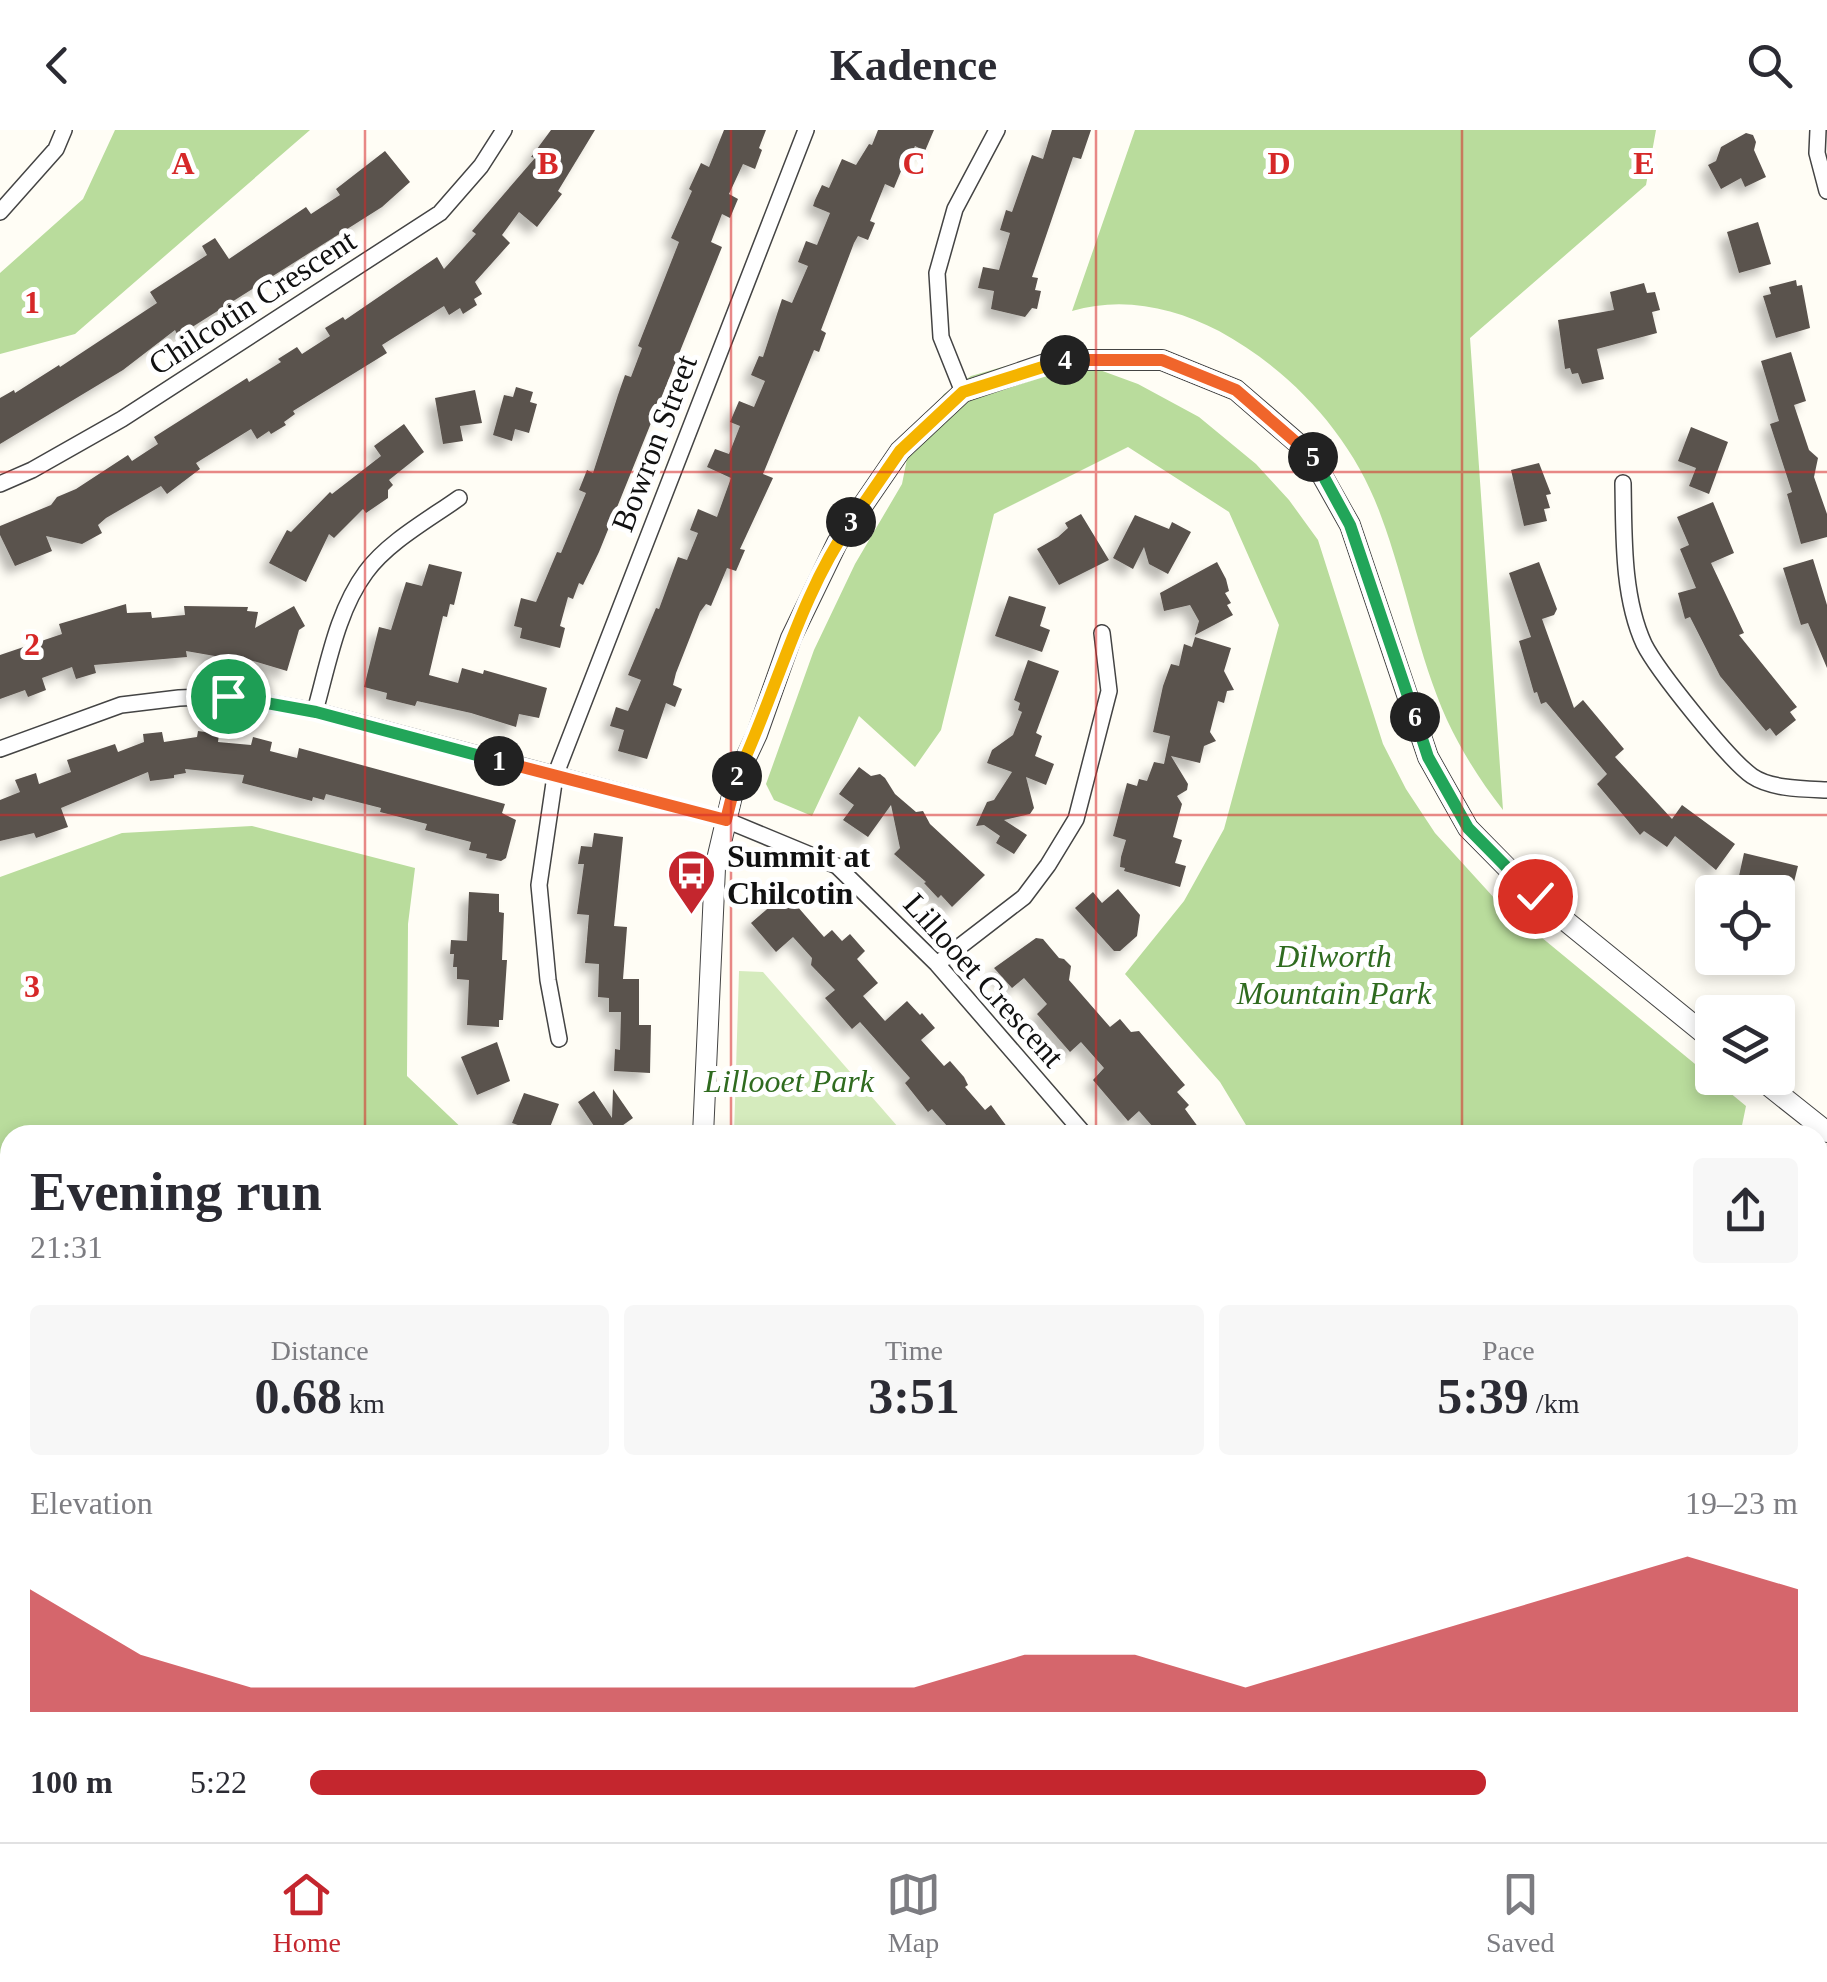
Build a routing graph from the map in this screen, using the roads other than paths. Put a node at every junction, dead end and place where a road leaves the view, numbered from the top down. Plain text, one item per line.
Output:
1 (64, 130) edge
2 (504, 130) edge
3 (806, 130) edge
4 (997, 130) edge
5 (1818, 130) edge
6 (1827, 191) edge
7 (0, 212) edge
8 (963, 392) junction
9 (1624, 483) dead end
10 (0, 484) edge
11 (459, 498) dead end
12 (1102, 633) dead end
13 (316, 712) junction
14 (0, 750) edge
15 (555, 776) junction
16 (1827, 790) edge
17 (726, 820) junction
18 (936, 964) junction
19 (1695, 1026) edge
20 (559, 1039) dead end
21 (1779, 1095) edge
22 (702, 1125) edge
23 (1076, 1125) edge
24 (1814, 1125) edge

1 - 7 street
2 - 10 street, Chilcotin Crescent
3 - 15 street, Bowron Street
4 - 8 street
5 - 6 street
8 - 17 street
8 - 19 street
9 - 16 street
11 - 13 street
12 - 18 street
13 - 14 street
13 - 15 street
15 - 17 street
15 - 20 street, Bowron Street
17 - 18 street, Lillooet Crescent
17 - 22 street
18 - 23 street, Lillooet Crescent
21 - 24 street

